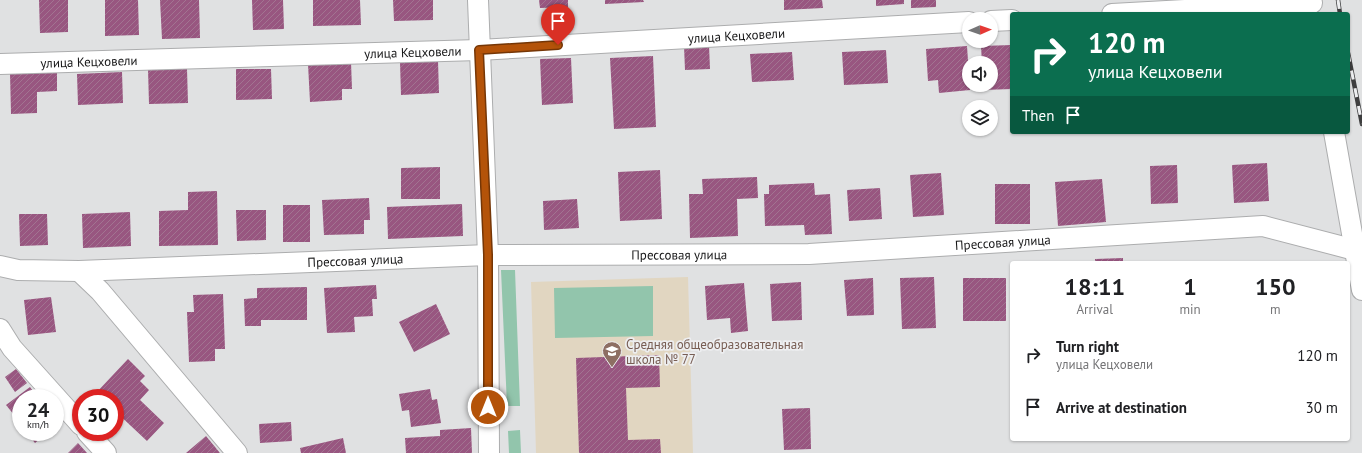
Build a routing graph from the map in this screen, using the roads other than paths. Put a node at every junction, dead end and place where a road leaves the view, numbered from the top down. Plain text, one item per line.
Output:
1 (478, 0) edge
2 (1312, 6) edge
3 (1162, 12) edge
4 (1010, 20) edge
5 (998, 21) edge
6 (962, 22) edge
7 (479, 50) junction
8 (0, 64) edge
9 (1334, 134) edge
10 (1355, 250) junction
11 (488, 255) junction
12 (0, 266) edge
13 (79, 271) junction
14 (1362, 290) edge
15 (0, 329) edge
16 (72, 415) edge
17 (95, 441) edge
18 (106, 453) edge
19 (238, 453) edge
20 (489, 453) edge

1 - 7 street
2 - 3 street
4 - 5 street
6 - 7 street, улица Кецховели
7 - 8 street, улица Кецховели
7 - 11 street
9 - 10 street
10 - 11 street, Прессовая улица
10 - 14 street
11 - 13 street, Прессовая улица
11 - 20 street
12 - 13 street, Прессовая улица
13 - 19 street
15 - 16 street
17 - 18 street

